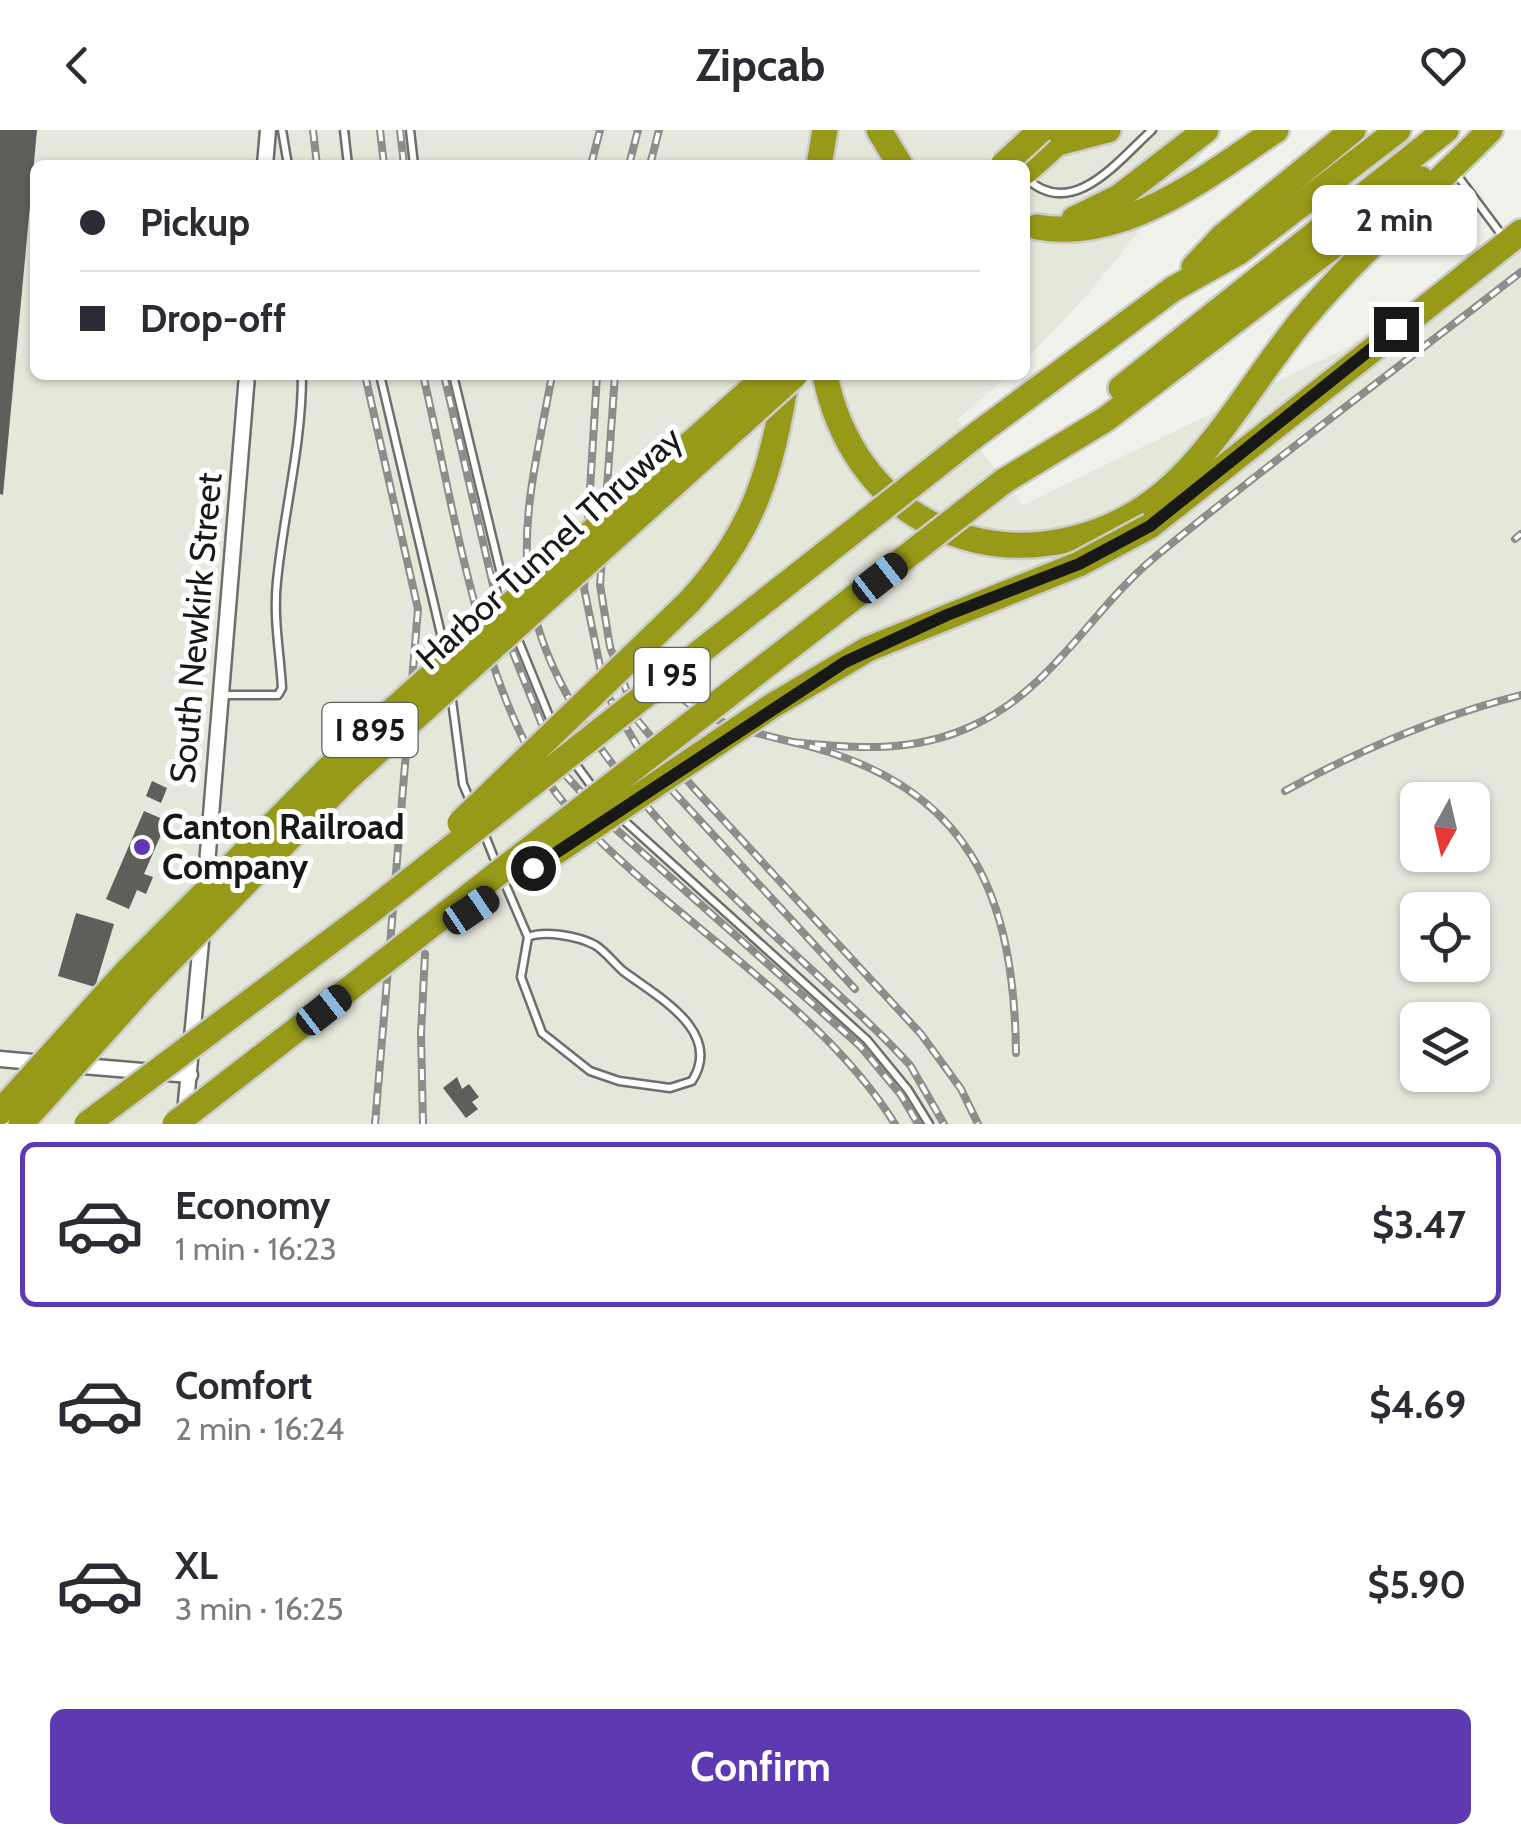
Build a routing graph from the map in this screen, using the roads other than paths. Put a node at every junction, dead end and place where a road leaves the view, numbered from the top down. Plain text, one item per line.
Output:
1 (268, 130) edge
2 (282, 130) edge
3 (344, 130) edge
4 (410, 130) edge
5 (825, 130) edge
6 (835, 130) edge
7 (879, 130) edge
8 (1108, 130) edge
9 (1152, 130) edge
10 (1206, 130) edge
11 (1276, 130) edge
12 (1353, 130) edge
13 (1398, 130) edge
14 (1446, 130) edge
15 (1487, 130) edge
16 (1047, 134) edge
17 (265, 160) edge
18 (287, 160) edge
19 (347, 160) edge
20 (413, 160) edge
21 (820, 160) edge
22 (833, 160) edge
23 (897, 160) edge
24 (1009, 160) edge
25 (1023, 160) edge
26 (1030, 165) edge
27 (1452, 168) junction
28 (1030, 178) edge
29 (1031, 227) edge
30 (1514, 238) edge
31 (1172, 290) junction
32 (248, 380) edge
33 (302, 380) edge
34 (381, 380) edge
35 (454, 380) edge
36 (761, 380) edge
37 (786, 380) edge
38 (789, 380) edge
39 (826, 380) edge
40 (1004, 482) junction
41 (220, 694) junction
42 (558, 737) dead end
43 (565, 748) dead end
44 (372, 911) junction
45 (528, 937) junction
46 (324, 1010) junction
47 (0, 1059) edge
48 (190, 1076) junction
49 (0, 1112) edge
50 (22, 1124) edge
51 (87, 1124) edge
52 (175, 1124) edge
53 (184, 1124) edge
54 (928, 1124) edge

1 - 17 street
2 - 18 lane
3 - 19 lane
4 - 20 lane
5 - 21 highway
6 - 22 highway
7 - 23 highway
8 - 16 highway
9 - 28 lane
10 - 29 highway
11 - 29 highway
12 - 31 highway, I 95
13 - 31 highway, I 95
14 - 40 highway, I 95
15 - 27 highway
15 - 40 highway, I 95
16 - 24 highway, bridge
16 - 25 lane
16 - 26 highway
27 - 30 lane
27 - 39 highway
30 - 46 highway, bridge
31 - 44 highway, I 95, bridge
32 - 41 street, South Newkirk Street
33 - 41 lane
34 - 45 lane
35 - 42 lane
36 - 49 highway, Harbor Tunnel Thruway / I 895, bridge
37 - 44 highway, bridge
38 - 50 highway, Harbor Tunnel Thruway / I 895, bridge
40 - 46 highway, I 95, bridge
41 - 48 street, South Newkirk Street
43 - 54 lane
44 - 51 highway, I 95, bridge
45 - 45 lane
46 - 52 highway, I 95, bridge
47 - 48 street
48 - 53 street, South Newkirk Street

